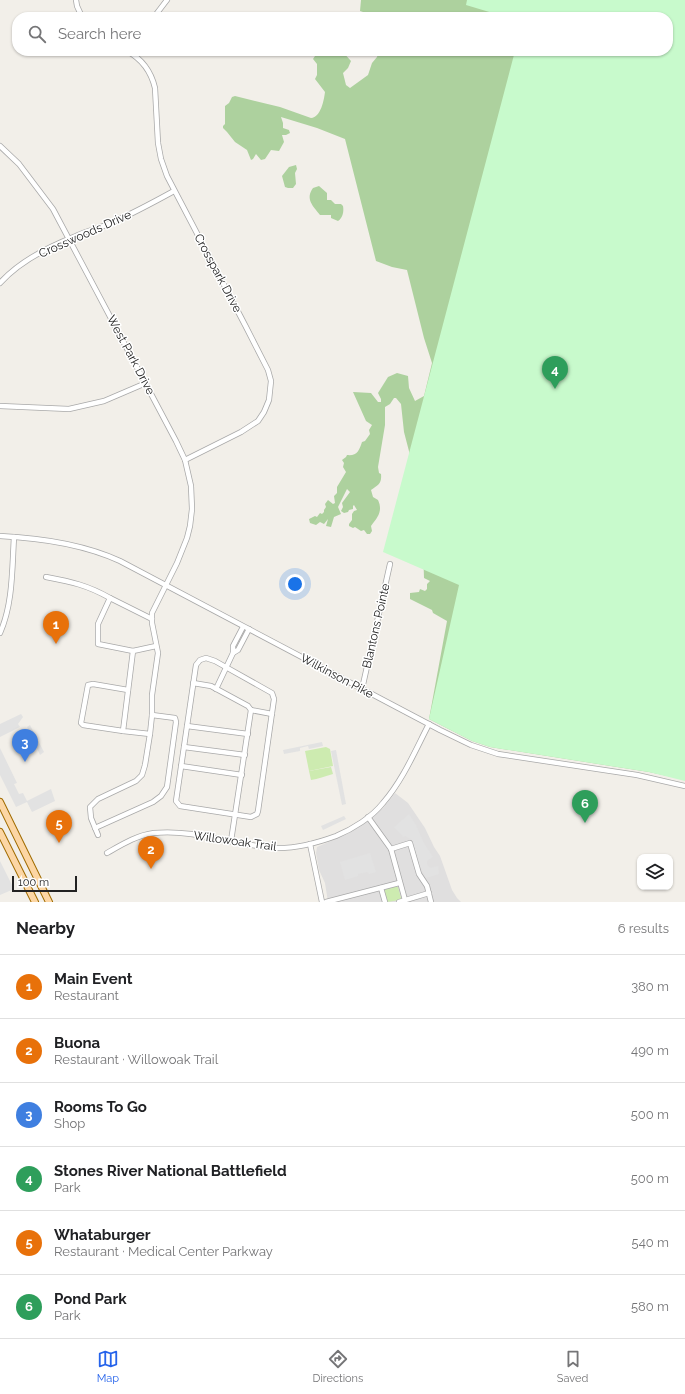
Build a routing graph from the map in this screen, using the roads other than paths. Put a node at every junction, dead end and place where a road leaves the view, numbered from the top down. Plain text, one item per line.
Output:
1 (76, 0) edge
2 (167, 0) edge
3 (80, 12) edge
4 (158, 12) edge
5 (136, 56) edge
6 (0, 146) edge
7 (174, 191) junction
8 (70, 238) junction
9 (0, 282) edge
10 (146, 383) junction
11 (0, 406) edge
12 (185, 460) junction
13 (0, 536) edge
14 (14, 537) junction
15 (390, 564) dead end
16 (46, 577) dead end
17 (165, 585) junction
18 (110, 598) junction
19 (152, 619) junction
20 (243, 627) junction
21 (249, 629) junction
22 (0, 633) edge
23 (156, 646) junction
24 (133, 651) junction
25 (233, 654) junction
26 (226, 668) junction
27 (193, 683) junction
28 (216, 688) junction
29 (362, 689) junction
30 (128, 690) junction
31 (251, 710) junction
32 (272, 714) junction
33 (152, 715) junction
34 (429, 724) junction
35 (187, 726) junction
36 (123, 731) junction
37 (150, 734) junction
38 (248, 734) junction
39 (184, 747) junction
40 (244, 756) junction
41 (181, 766) junction
42 (242, 774) junction
43 (685, 786) edge
44 (0, 802) edge
45 (236, 815) junction
46 (368, 817) junction
47 (95, 828) junction
48 (0, 832) edge
49 (98, 835) dead end
50 (231, 841) junction
51 (310, 844) junction
52 (391, 849) junction
53 (107, 853) dead end
54 (399, 883) junction
55 (381, 888) junction
56 (429, 894) junction
57 (404, 900) junction
58 (35, 902) edge
59 (49, 902) edge
60 (322, 902) edge
61 (326, 902) edge
62 (385, 902) edge
63 (399, 902) edge
64 (431, 902) edge

1 - 3 street
2 - 4 street
5 - 7 street, Crosspark Drive
6 - 8 street, West Park Drive
7 - 8 street, Crosswoods Drive
7 - 12 street, Crosspark Drive
8 - 9 street, Crosswoods Drive
8 - 10 street, West Park Drive
10 - 11 street
10 - 12 street, West Park Drive
12 - 17 street, West Park Drive
13 - 14 street, Wilkinson Pike
14 - 17 street, Wilkinson Pike
14 - 22 street
15 - 29 street, Blantons Pointe
16 - 18 street
17 - 19 street, West Park Drive
17 - 20 street, Wilkinson Pike
18 - 19 street
18 - 24 street
19 - 23 street
20 - 21 street, Wilkinson Pike
20 - 25 street
21 - 25 street
21 - 29 street, Wilkinson Pike
23 - 24 street
23 - 33 street
24 - 30 street
25 - 26 street
26 - 27 street
26 - 28 street
26 - 32 street
27 - 28 street
27 - 35 street
28 - 31 street
29 - 34 street, Wilkinson Pike
30 - 36 street
30 - 36 street
31 - 32 street
31 - 38 street
32 - 45 street
33 - 37 street
33 - 47 street
34 - 43 street, Wilkinson Pike
34 - 46 street, Willowoak Trail
35 - 38 street
35 - 39 street
36 - 37 street
37 - 47 street
38 - 40 street
39 - 40 street
39 - 41 street
40 - 42 street
41 - 42 street
41 - 45 street
42 - 45 street
44 - 59 main road
45 - 50 street
46 - 51 street, Willowoak Trail
46 - 52 street
47 - 49 street
48 - 58 main road
50 - 51 street, Willowoak Trail
50 - 53 street, Willowoak Trail
51 - 60 street
52 - 54 street
52 - 56 street
54 - 55 street
54 - 57 street
55 - 61 street
55 - 62 street
56 - 57 street
56 - 64 street
57 - 63 street

